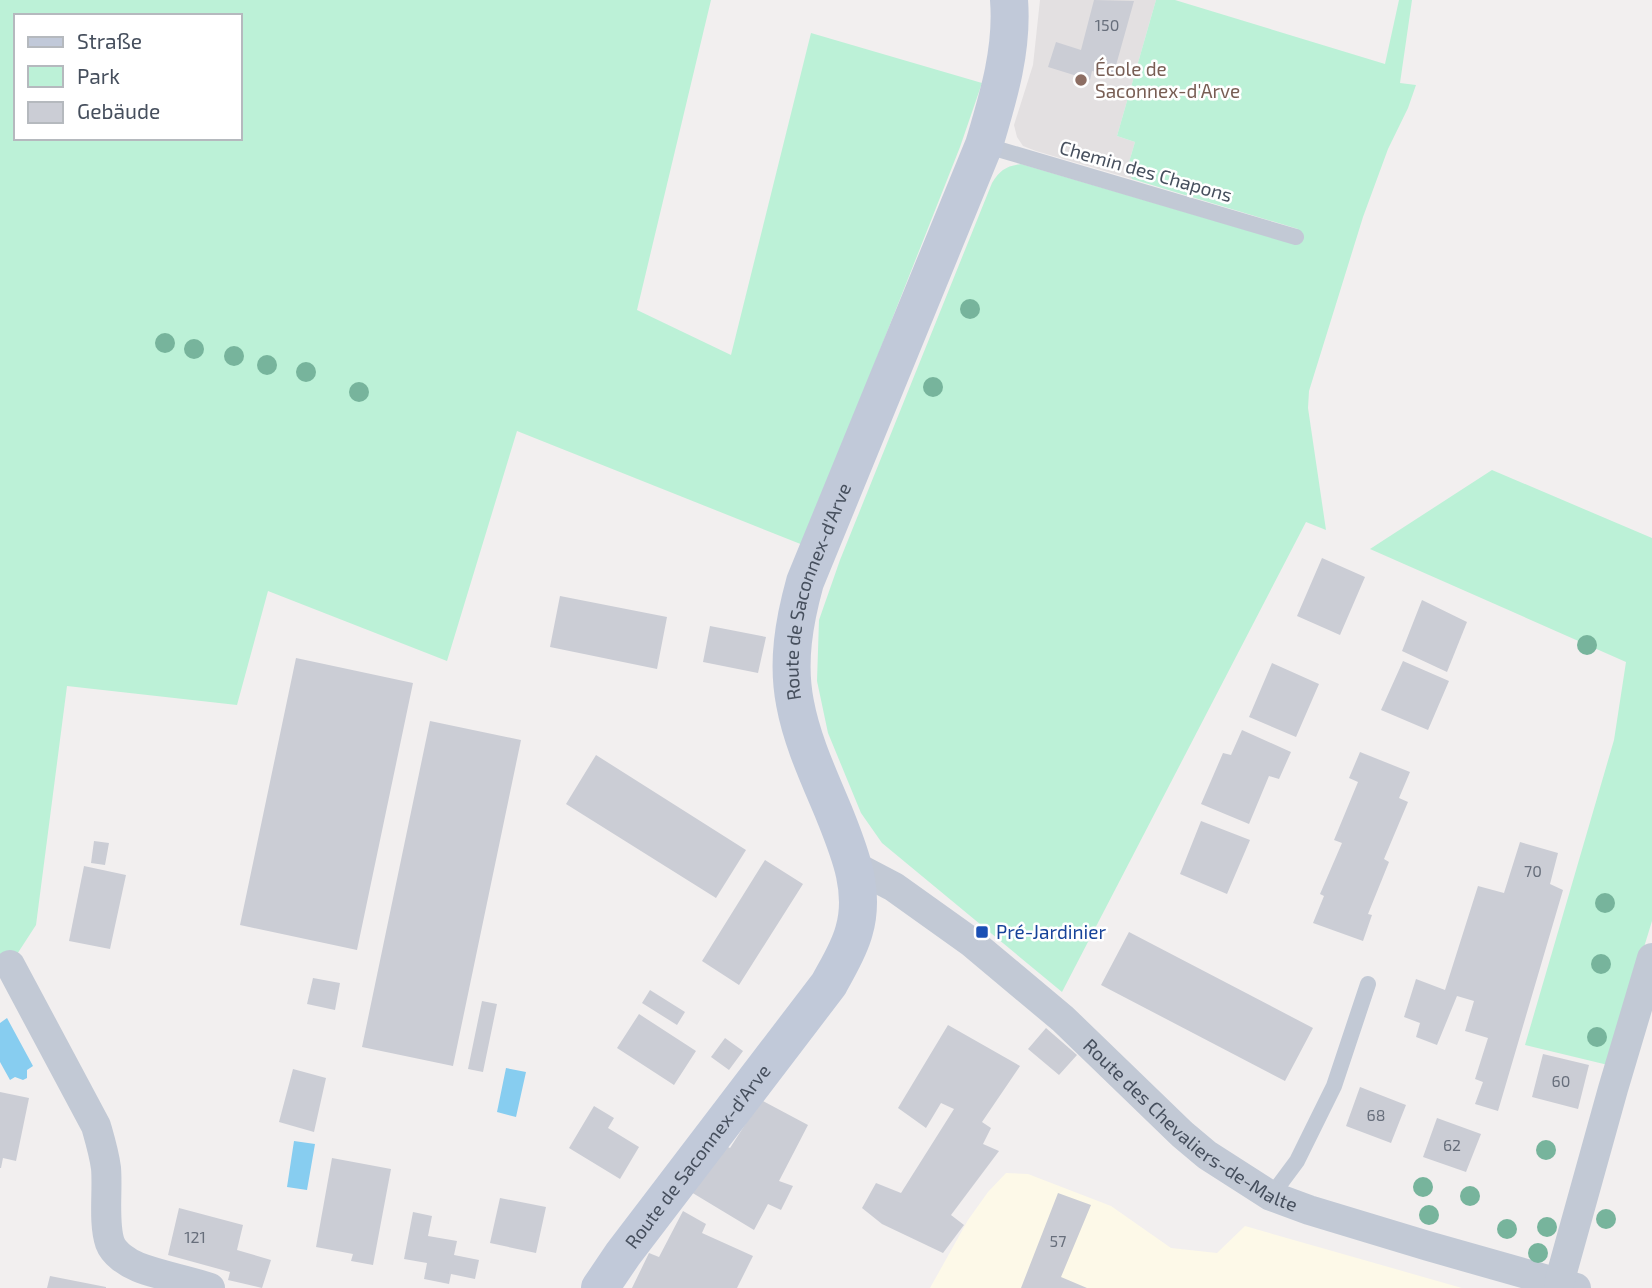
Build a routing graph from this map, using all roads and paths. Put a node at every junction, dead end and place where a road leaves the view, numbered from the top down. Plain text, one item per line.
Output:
1 (1009, 0) edge
2 (984, 145) junction
3 (1296, 237) dead end
4 (854, 866) junction
5 (1652, 958) edge
6 (9, 965) dead end
7 (1368, 984) dead end
8 (1271, 1196) junction
9 (1567, 1285) edge
10 (211, 1288) edge
11 (600, 1288) edge

1 - 2 street, Route de Saconnex-d'Arve
2 - 3 lane, Chemin des Chapons
2 - 4 street, Route de Saconnex-d'Arve
4 - 8 street, Route des Chevaliers-de-Malte
4 - 11 street, Route de Saconnex-d'Arve
5 - 9 street
6 - 10 street
7 - 8 lane
8 - 9 street, Route des Chevaliers-de-Malte

